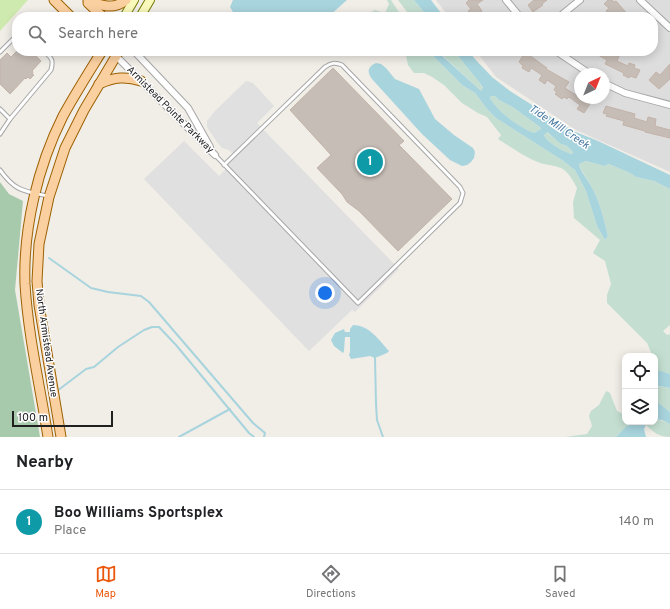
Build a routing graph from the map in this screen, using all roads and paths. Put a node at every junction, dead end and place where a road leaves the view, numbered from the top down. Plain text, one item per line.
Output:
1 (54, 0) edge
2 (61, 0) edge
3 (87, 0) edge
4 (126, 0) edge
5 (134, 0) edge
6 (150, 0) edge
7 (506, 0) edge
8 (580, 0) edge
9 (640, 0) edge
10 (66, 12) edge
11 (72, 12) edge
12 (98, 12) edge
13 (127, 12) edge
14 (143, 12) edge
15 (516, 12) edge
16 (564, 12) edge
17 (653, 12) edge
18 (658, 17) edge
19 (670, 28) edge
20 (12, 40) edge
21 (0, 52) edge
22 (49, 56) edge
23 (92, 56) edge
24 (99, 56) edge
25 (114, 56) edge
26 (120, 56) edge
27 (139, 56) edge
28 (563, 56) edge
29 (581, 68) edge
30 (142, 81) junction
31 (81, 84) junction
32 (99, 84) junction
33 (610, 86) edge
34 (670, 105) edge
35 (0, 109) edge
36 (10, 118) junction
37 (0, 134) edge
38 (215, 155) junction
39 (224, 165) junction
40 (0, 170) edge
41 (35, 193) junction
42 (49, 197) junction
43 (48, 437) edge
44 (61, 437) edge

1 - 10 main road
2 - 11 main road
3 - 4 main road
3 - 12 main road
5 - 13 main road
6 - 14 main road
7 - 15 street
8 - 16 street
9 - 17 street
18 - 19 street
20 - 21 lane
22 - 36 lane
23 - 31 main road
24 - 31 main road, North Armistead Avenue
25 - 32 main road, North Armistead Avenue
26 - 30 street, Armistead Pointe Parkway
27 - 38 street, Armistead Pointe Parkway
28 - 29 street
30 - 32 main road
30 - 38 street, Armistead Pointe Parkway
31 - 41 main road, North Armistead Avenue
32 - 42 main road, North Armistead Avenue
33 - 34 street
35 - 36 lane
36 - 37 lane
38 - 39 lane
39 - 39 lane
40 - 41 lane
41 - 42 lane
41 - 43 main road, North Armistead Avenue
42 - 44 main road, North Armistead Avenue

